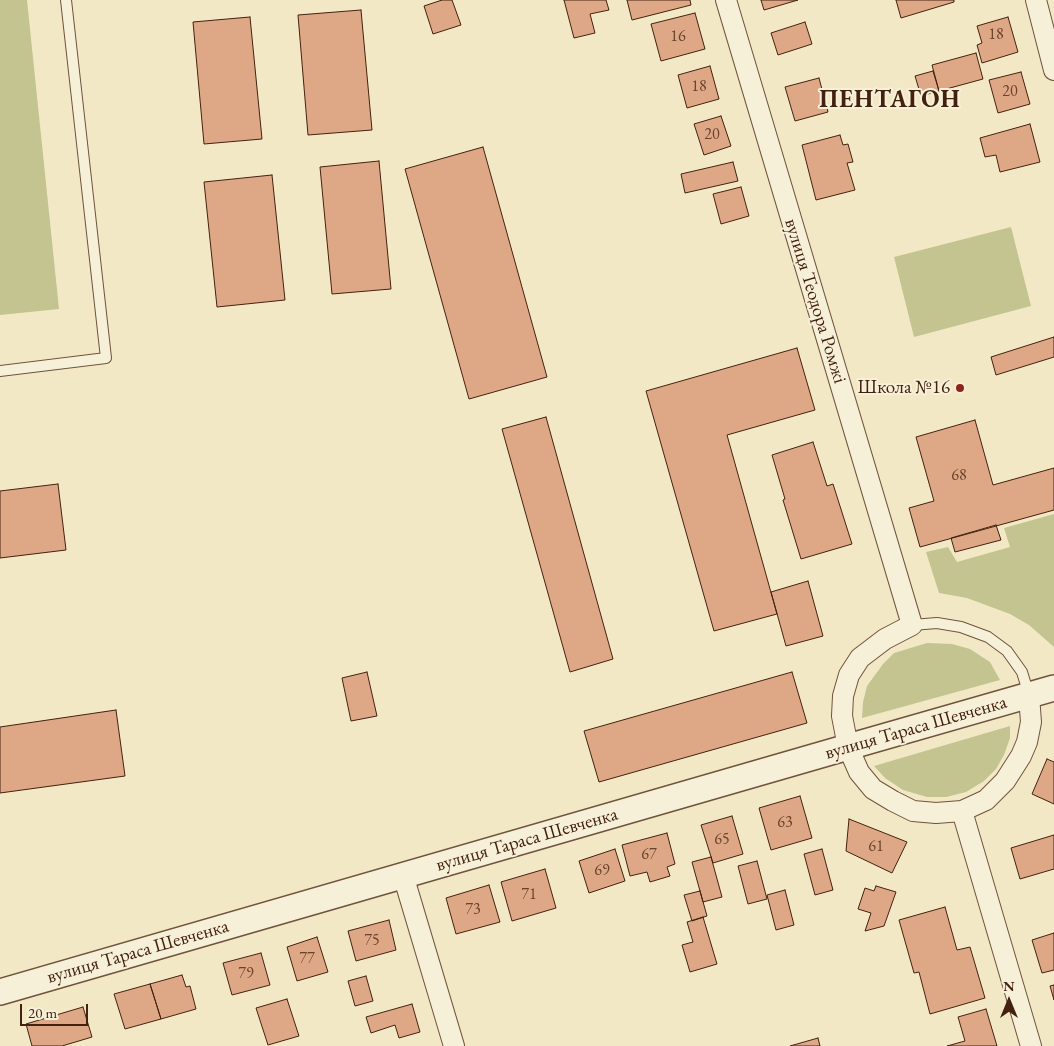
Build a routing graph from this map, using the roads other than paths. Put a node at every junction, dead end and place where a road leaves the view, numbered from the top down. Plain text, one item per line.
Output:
1 (66, 0) edge
2 (726, 0) edge
3 (1036, 0) edge
4 (1050, 36) edge
5 (1054, 70) edge
6 (0, 371) edge
7 (912, 625) junction
8 (1054, 688) edge
9 (1030, 696) junction
10 (848, 747) junction
11 (962, 811) junction
12 (403, 875) junction
13 (0, 992) edge
14 (454, 1046) edge
15 (1031, 1046) edge

1 - 6 lane
2 - 7 street, вулиця Теодора Ромжі
3 - 4 street
4 - 5 street
7 - 9 lane
7 - 10 street
8 - 9 street, вулиця Тараса Шевченка
9 - 10 street, вулиця Тараса Шевченка
9 - 11 street
10 - 11 street
10 - 12 street, вулиця Тараса Шевченка
11 - 15 street
12 - 13 street, вулиця Тараса Шевченка
12 - 14 street

